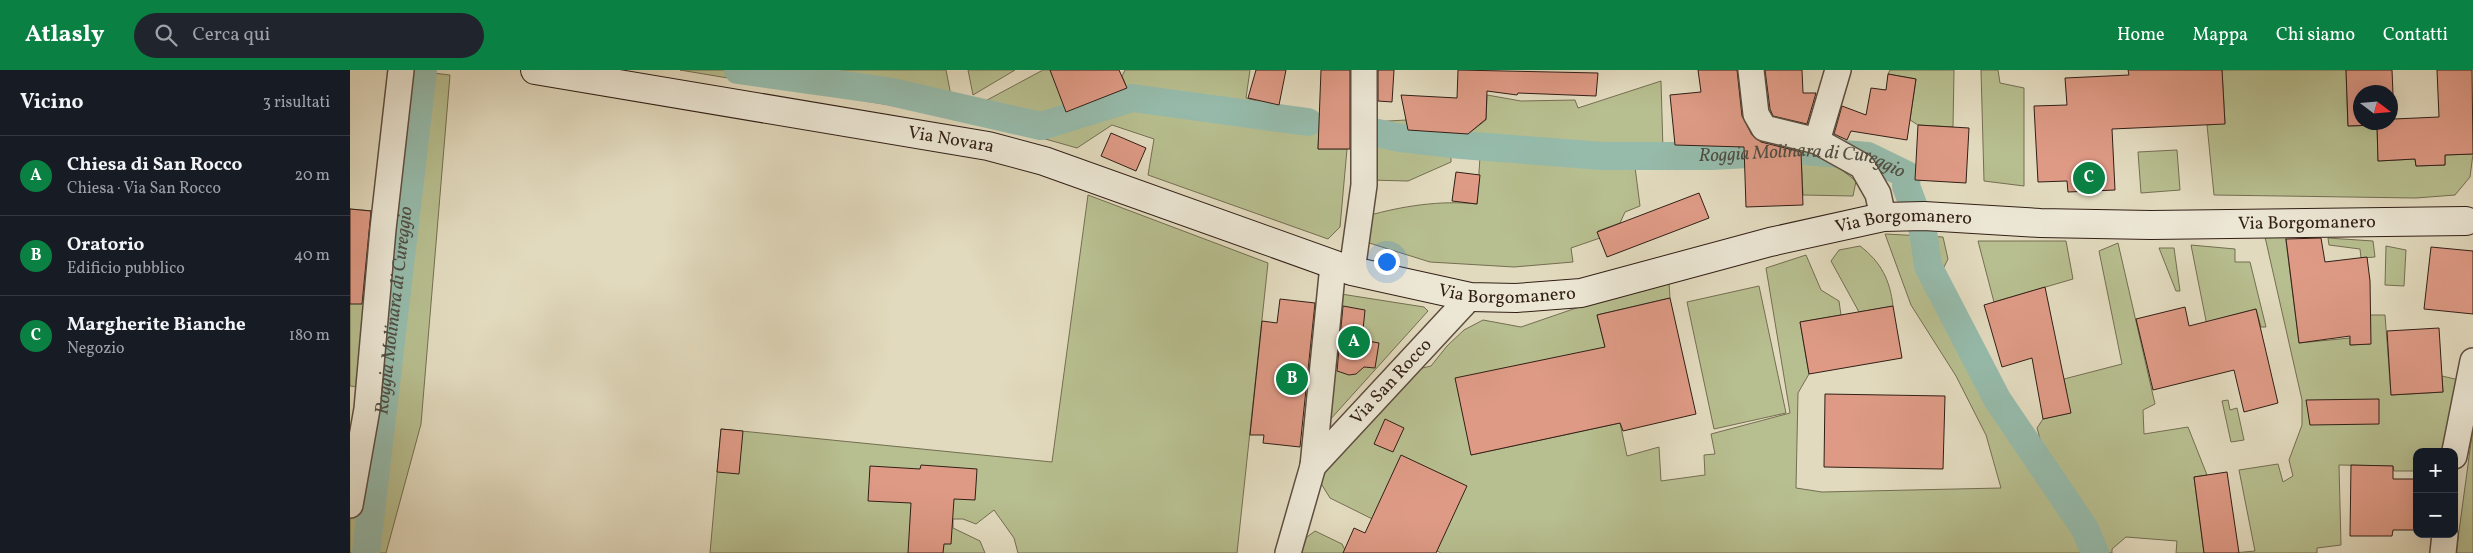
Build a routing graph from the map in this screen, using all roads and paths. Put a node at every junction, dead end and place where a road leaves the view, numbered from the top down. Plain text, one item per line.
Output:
1 (400, 70) edge
2 (535, 70) edge
3 (1364, 70) edge
4 (1751, 70) edge
5 (1838, 70) edge
6 (1823, 144) junction
7 (1903, 217) junction
8 (2471, 221) edge
9 (1343, 268) junction
10 (1470, 297) junction
11 (2473, 361) edge
12 (2456, 448) edge
13 (1314, 466) junction
14 (350, 505) edge
15 (2445, 538) edge
16 (1288, 553) edge
17 (2443, 553) edge

1 - 14 street
2 - 9 main road, Via Novara
3 - 9 street, Via San Rocco
4 - 6 street
5 - 6 street
6 - 7 street
7 - 8 main road, Via Borgomanero
7 - 10 main road, Via Borgomanero
9 - 10 main road, Via Borgomanero
9 - 13 street, Via San Rocco
10 - 13 street, Via San Rocco
11 - 12 street
13 - 16 street, Via San Rocco
15 - 17 street

